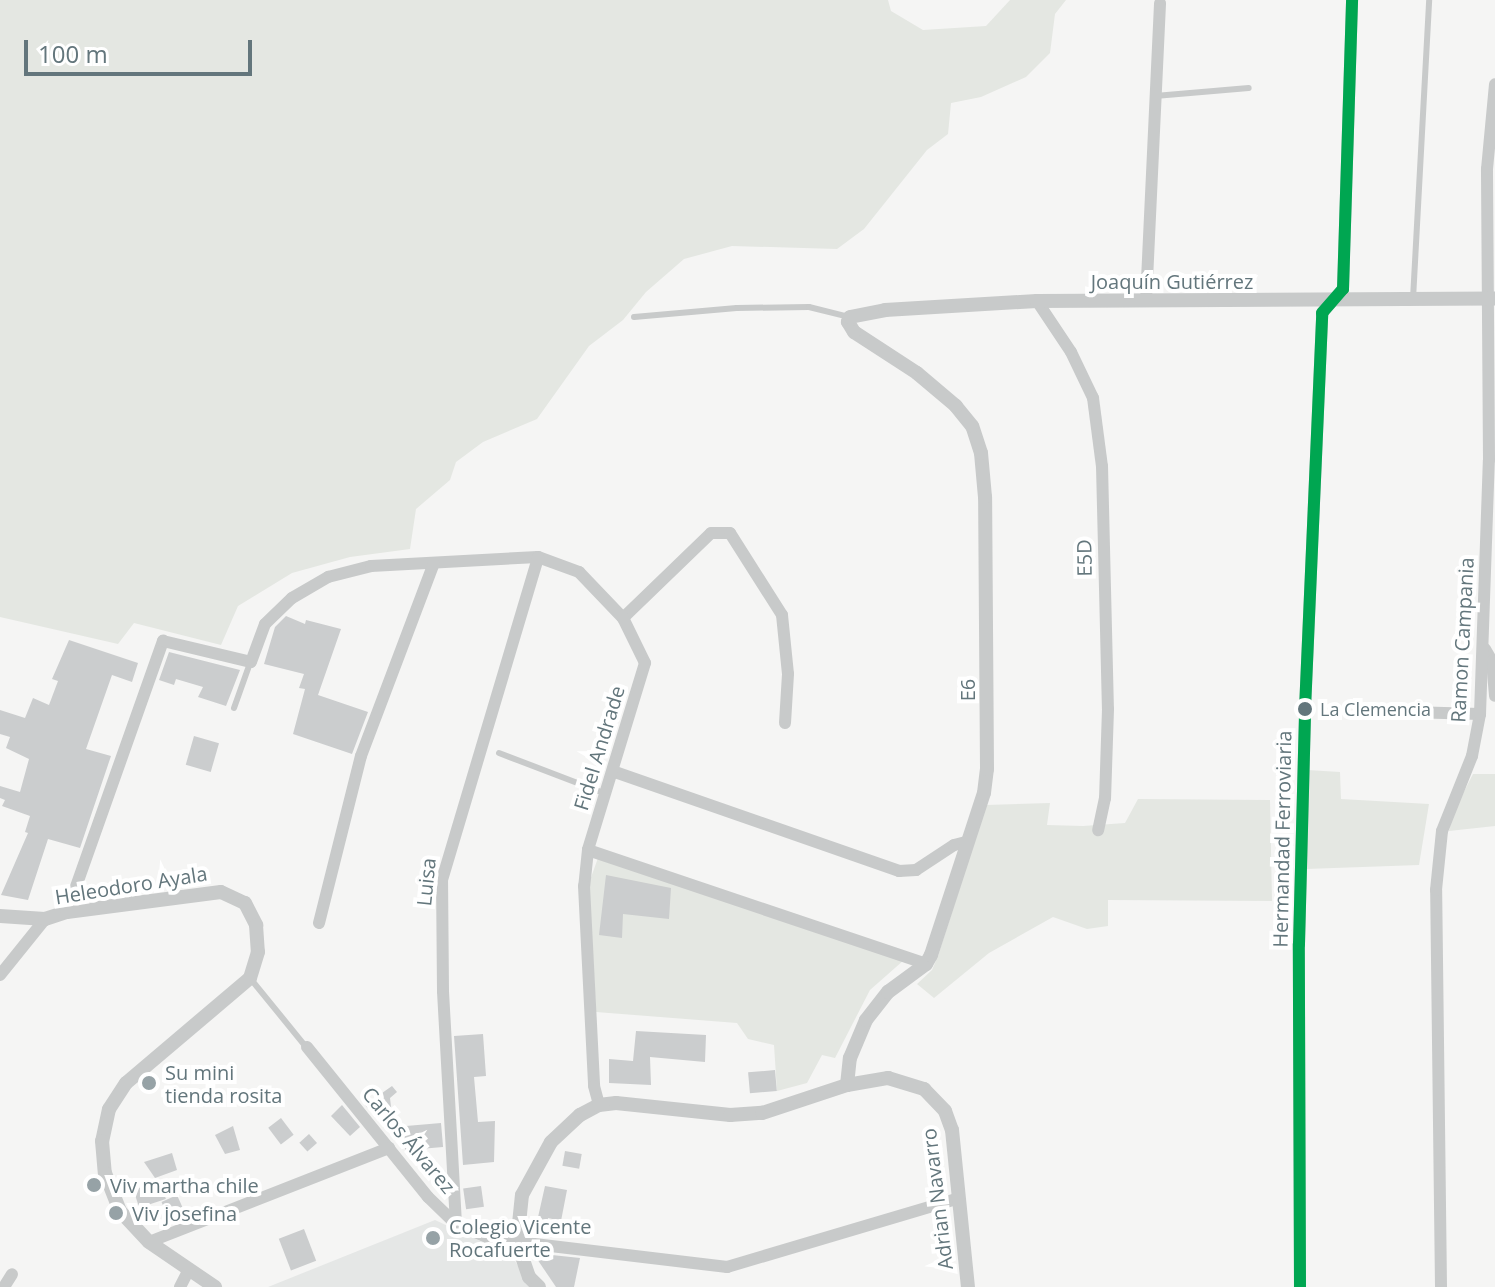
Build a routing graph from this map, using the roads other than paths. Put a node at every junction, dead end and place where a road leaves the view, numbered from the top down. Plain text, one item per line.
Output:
1 (1352, 0) edge
2 (1429, 0) edge
3 (1160, 3) dead end
4 (1495, 84) edge
5 (1249, 88) dead end
6 (1155, 96) junction
7 (1491, 169) edge
8 (1413, 299) junction
9 (1490, 299) edge
10 (1332, 300) junction
11 (1037, 301) junction
12 (1146, 301) junction
13 (634, 317) dead end
14 (850, 317) junction
15 (538, 557) junction
16 (434, 563) junction
17 (623, 618) junction
18 (1484, 647) junction
19 (251, 662) junction
20 (1495, 696) edge
21 (234, 708) dead end
22 (1373, 711) dead end
23 (1480, 714) junction
24 (785, 723) dead end
25 (499, 753) dead end
26 (615, 772) junction
27 (607, 795) junction
28 (1098, 830) dead end
29 (966, 842) junction
30 (588, 850) junction
31 (67, 912) junction
32 (0, 916) edge
33 (45, 919) junction
34 (319, 923) dead end
35 (926, 964) junction
36 (0, 975) edge
37 (250, 978) junction
38 (307, 1047) joint
39 (847, 1085) junction
40 (599, 1105) junction
41 (389, 1148) junction
42 (957, 1199) junction
43 (456, 1224) junction
44 (149, 1242) junction
45 (517, 1243) junction
46 (189, 1269) junction
47 (12, 1274) dead end
48 (4, 1287) edge
49 (180, 1287) edge
50 (215, 1287) edge
51 (539, 1287) edge
52 (968, 1287) edge
53 (1300, 1287) edge
54 (1441, 1287) edge

1 - 10 street
2 - 8 lane
3 - 6 street
4 - 7 street, Ramon Campania
5 - 6 lane
6 - 12 street
7 - 9 street, Ramon Campania
8 - 9 street, Joaquín Gutiérrez
8 - 10 street, Joaquín Gutiérrez
9 - 18 street, Ramon Campania
10 - 12 street, Joaquín Gutiérrez
10 - 53 street, Hermandad Ferroviaria
11 - 12 street, Joaquín Gutiérrez
11 - 14 street, Joaquín Gutiérrez
11 - 28 street, E5D
13 - 14 lane
14 - 29 street, E6
15 - 16 street, Fidel Andrade
15 - 17 street, Fidel Andrade
15 - 43 street, Luisa
16 - 19 street, Fidel Andrade
16 - 34 street
17 - 24 street
17 - 26 street, Fidel Andrade
18 - 20 street
18 - 23 street, Ramon Campania
19 - 21 lane
19 - 31 street
22 - 23 street
23 - 54 street, Ramon Campania
25 - 27 lane
26 - 27 street, Fidel Andrade
26 - 29 street
27 - 30 street, Fidel Andrade
29 - 35 street, E6
30 - 35 street
30 - 40 street, Fidel Andrade
31 - 33 street, Heleodoro Ayala
31 - 37 street, Heleodoro Ayala
32 - 33 street, Heleodoro Ayala
33 - 36 street
35 - 39 street
37 - 38 lane, Carlos Álvarez
37 - 44 street
38 - 41 street, Carlos Álvarez
39 - 40 street, Adrian Navarro
39 - 42 street, Adrian Navarro
40 - 45 street
41 - 43 street, Carlos Álvarez
41 - 44 street
42 - 45 street, Carlos Álvarez
42 - 52 street, Adrian Navarro
43 - 45 street, Carlos Álvarez
44 - 46 street
45 - 51 street
46 - 49 street
46 - 50 street
47 - 48 street

